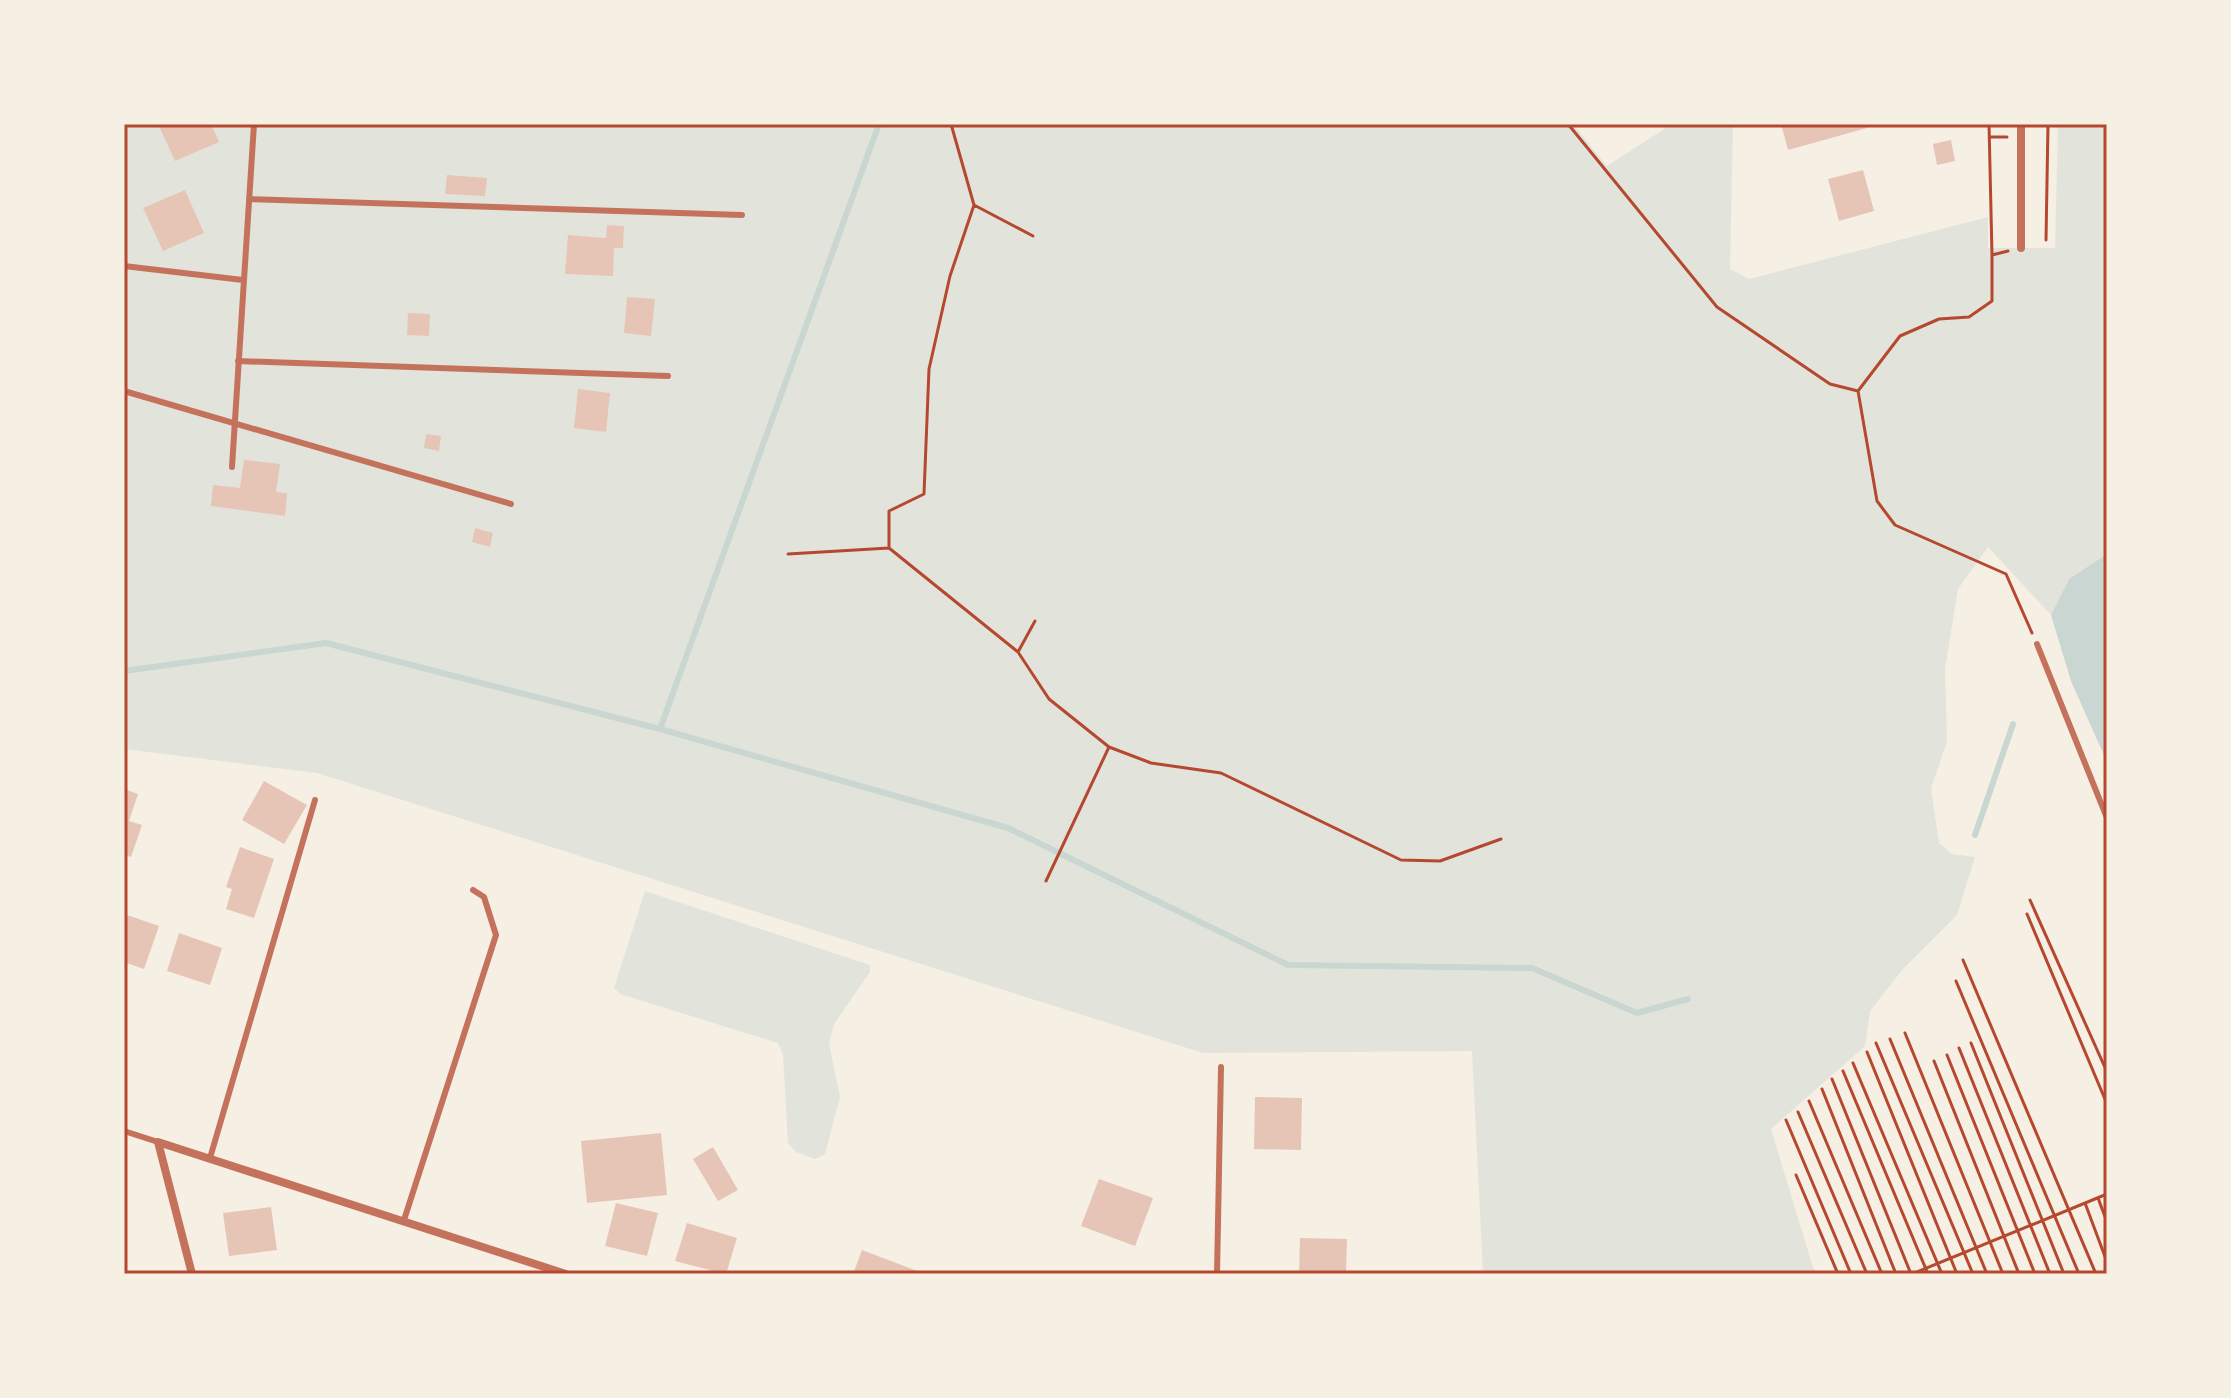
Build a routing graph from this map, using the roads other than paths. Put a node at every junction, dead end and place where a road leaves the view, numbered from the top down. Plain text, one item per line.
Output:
1 (254, 124) edge
2 (2020, 126) edge
3 (249, 199) junction
4 (742, 215) dead end
5 (2021, 248) road end
6 (124, 266) edge
7 (243, 280) junction
8 (238, 361) junction
9 (668, 376) dead end
10 (124, 391) edge
11 (234, 423) junction
12 (232, 467) dead end
13 (511, 504) dead end
14 (2037, 644) road end
15 (315, 800) dead end
16 (2107, 818) edge
17 (473, 890) dead end
18 (1221, 1067) dead end
19 (124, 1131) edge
20 (158, 1142) junction
21 (210, 1158) junction
22 (404, 1220) junction
23 (192, 1274) edge
24 (566, 1274) edge
25 (1217, 1274) edge

1 - 3 lane
2 - 5 street
3 - 4 lane
3 - 7 lane
6 - 7 lane
7 - 8 lane
8 - 9 lane
8 - 11 lane
10 - 11 lane
11 - 12 lane
11 - 13 lane
14 - 16 lane
15 - 21 lane
17 - 22 lane
18 - 25 lane
19 - 20 lane
20 - 21 street
20 - 23 street
21 - 22 street
22 - 24 street

